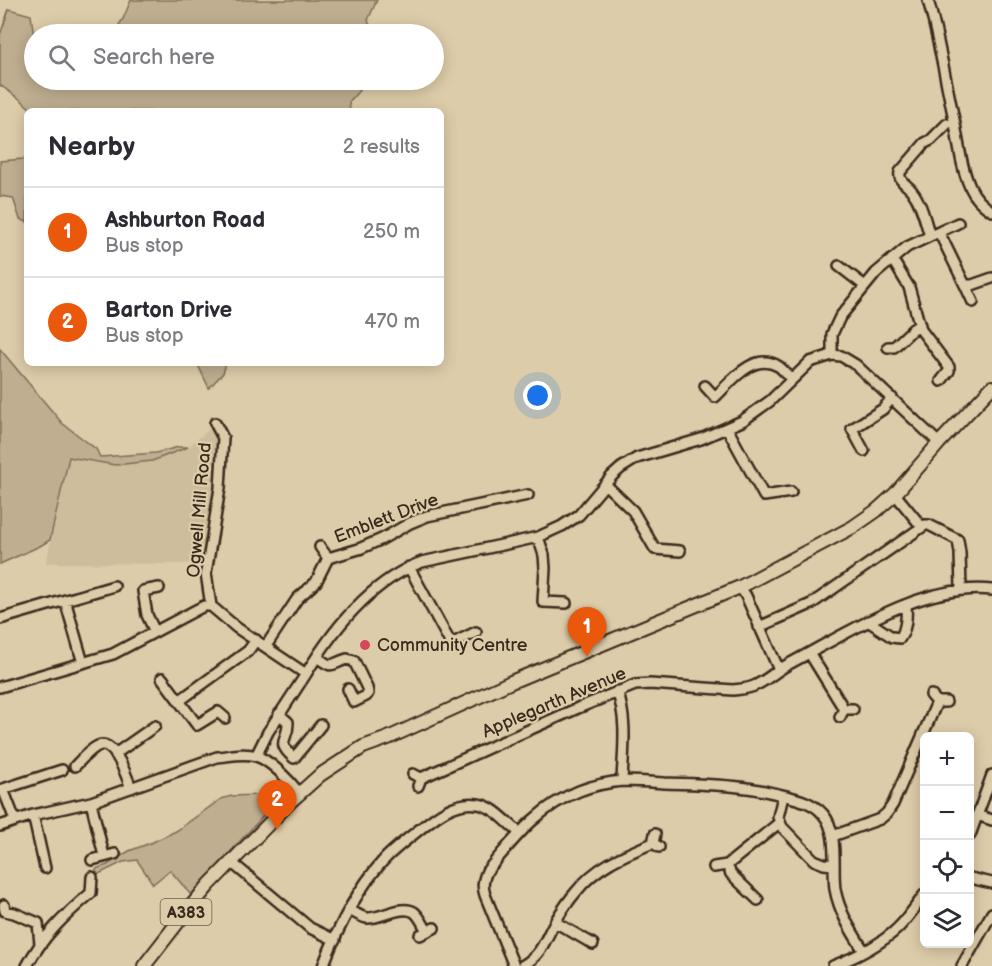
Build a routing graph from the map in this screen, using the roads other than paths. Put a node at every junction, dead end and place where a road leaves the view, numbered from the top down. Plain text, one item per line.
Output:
1 (928, 0) edge
2 (947, 124) dead end
3 (992, 211) edge
4 (957, 223) dead end
5 (934, 234) junction
6 (892, 259) junction
7 (839, 266) dead end
8 (992, 278) edge
9 (965, 285) junction
10 (865, 286) junction
11 (973, 302) dead end
12 (920, 325) junction
13 (888, 347) dead end
14 (832, 356) junction
15 (791, 380) junction
16 (941, 381) dead end
17 (705, 386) dead end
18 (992, 387) edge
19 (892, 398) junction
20 (215, 423) dead end
21 (727, 428) junction
22 (939, 443) junction
23 (864, 451) dead end
24 (605, 484) junction
25 (791, 492) dead end
26 (896, 494) junction
27 (528, 495) dead end
28 (922, 527) junction
29 (538, 537) junction
30 (321, 547) dead end
31 (680, 551) dead end
32 (328, 558) junction
33 (409, 567) junction
34 (114, 586) dead end
35 (740, 587) junction
36 (159, 588) dead end
37 (961, 589) junction
38 (992, 590) edge
39 (65, 600) junction
40 (566, 603) dead end
41 (211, 606) junction
42 (906, 606) junction
43 (0, 619) edge
44 (868, 621) junction
45 (759, 627) junction
46 (155, 632) junction
47 (476, 632) dead end
48 (256, 640) junction
49 (266, 646) junction
50 (810, 654) junction
51 (316, 657) junction
52 (83, 663) junction
53 (779, 670) junction
54 (306, 674) junction
55 (162, 678) dead end
56 (0, 687) edge
57 (348, 689) dead end
58 (617, 691) junction
59 (938, 700) dead end
60 (179, 701) junction
61 (846, 711) dead end
62 (279, 714) junction
63 (225, 718) dead end
64 (321, 725) dead end
65 (155, 726) dead end
66 (115, 754) junction
67 (256, 756) junction
68 (992, 775) edge
69 (418, 779) dead end
70 (622, 782) junction
71 (131, 788) junction
72 (1, 790) edge
73 (299, 793) junction
74 (783, 796) junction
75 (91, 802) junction
76 (33, 815) junction
77 (977, 815) junction
78 (15, 820) junction
79 (992, 820) edge
80 (974, 822) edge
81 (779, 823) junction
82 (0, 826) edge
83 (519, 832) junction
84 (833, 836) junction
85 (656, 842) dead end
86 (115, 854) dead end
87 (105, 856) junction
88 (92, 860) dead end
89 (231, 862) junction
90 (727, 865) junction
91 (833, 865) junction
92 (714, 867) dead end
93 (45, 868) dead end
94 (92, 877) dead end
95 (974, 879) edge
96 (992, 883) edge
97 (758, 900) dead end
98 (920, 900) edge
99 (4, 905) dead end
100 (350, 910) junction
101 (992, 914) edge
102 (555, 922) junction
103 (38, 923) junction
104 (59, 923) junction
105 (427, 931) dead end
106 (335, 940) junction
107 (40, 944) junction
108 (594, 945) dead end
109 (864, 951) junction
110 (27, 966) edge
111 (144, 966) edge
112 (323, 966) edge
113 (514, 966) edge
114 (522, 966) edge
115 (833, 966) edge
116 (962, 966) edge

1 - 3 street
2 - 5 street
4 - 5 street
5 - 6 street
5 - 9 street
6 - 10 street
6 - 12 street
7 - 10 street
8 - 9 street
9 - 11 street
10 - 14 street
12 - 13 street
12 - 16 street
14 - 15 street
14 - 19 street
15 - 17 street
15 - 21 street
18 - 22 main road, A383
19 - 22 street
19 - 23 street
20 - 41 street, Ogwell Mill Road
21 - 24 street
21 - 25 street
22 - 26 main road, A383
24 - 29 street
24 - 31 street
26 - 28 street
26 - 35 main road, A383
27 - 32 street, Emblett Drive
28 - 37 street
28 - 45 street
29 - 33 street
29 - 40 street
30 - 32 street, Emblett Drive
32 - 49 street, Emblett Drive
33 - 47 street
33 - 51 street
34 - 39 street
35 - 45 street
35 - 73 main road, A383
36 - 46 street
37 - 38 street, Applegarth Avenue
37 - 42 street, Applegarth Avenue
39 - 43 street
39 - 52 street
41 - 46 street
41 - 48 street
42 - 44 street, Applegarth Avenue
42 - 44 street
44 - 50 street, Applegarth Avenue
45 - 53 street
46 - 52 street
48 - 49 street
48 - 60 street
49 - 54 street
50 - 53 street, Applegarth Avenue
50 - 61 street
51 - 54 street
51 - 57 street
52 - 56 street
53 - 58 street, Applegarth Avenue
54 - 62 street
55 - 60 street
58 - 69 street, Applegarth Avenue
58 - 70 street
59 - 84 street
60 - 63 street
62 - 64 street
62 - 67 street
65 - 66 street
66 - 71 street
66 - 72 street
67 - 71 street
67 - 73 street
68 - 77 street
70 - 74 street
70 - 83 street
71 - 75 street
72 - 78 street
73 - 89 main road, A383
74 - 81 street
74 - 84 street
75 - 76 street
75 - 87 street
76 - 78 street
76 - 93 street
77 - 79 street
77 - 80 street
78 - 82 street
81 - 90 street
81 - 91 street
83 - 100 street
83 - 113 street
84 - 91 street
85 - 102 street
86 - 87 street
87 - 88 street
89 - 106 street
89 - 111 main road, A383
90 - 92 street
90 - 97 street
91 - 109 street
94 - 104 street
95 - 96 street
98 - 109 street
99 - 103 street
100 - 105 street
100 - 106 street
101 - 116 street
102 - 108 street
102 - 114 street
103 - 104 street
103 - 107 street
104 - 107 street
106 - 112 street
107 - 110 street
109 - 115 street

